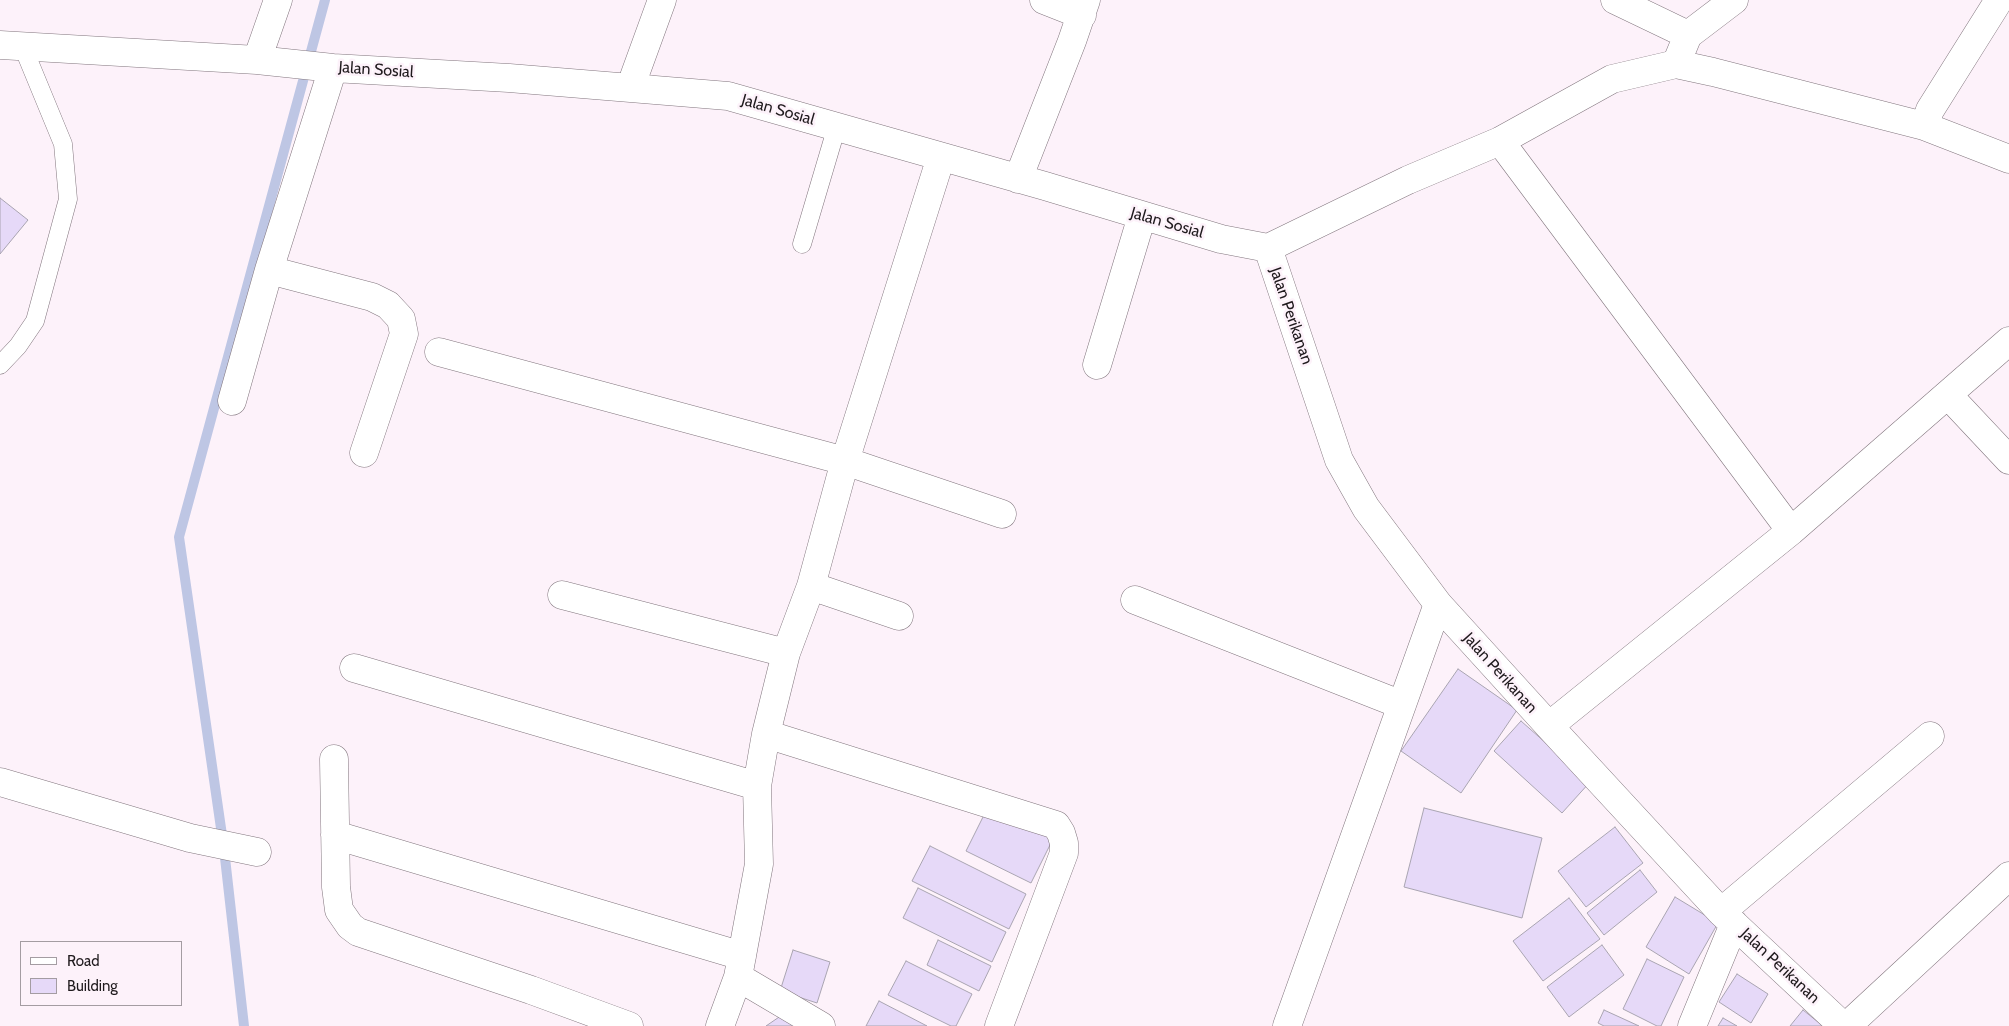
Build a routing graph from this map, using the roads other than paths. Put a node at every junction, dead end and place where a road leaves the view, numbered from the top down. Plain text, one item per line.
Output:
1 (278, 0) edge
2 (662, 0) edge
3 (1044, 0) edge
4 (1615, 0) edge
5 (1734, 0) edge
6 (1999, 0) edge
7 (1084, 8) edge
8 (1688, 35) junction
9 (12, 46) edge
10 (268, 62) junction
11 (1676, 64) junction
12 (326, 67) junction
13 (630, 88) junction
14 (837, 126) junction
15 (1924, 126) junction
16 (1500, 141) junction
17 (942, 157) junction
18 (2009, 159) edge
19 (1018, 179) junction
20 (1142, 216) junction
21 (802, 244) dead end
22 (1268, 248) junction
23 (269, 270) junction
24 (2009, 341) edge
25 (439, 352) dead end
26 (0, 365) edge
27 (1097, 365) dead end
28 (1948, 395) junction
29 (232, 401) dead end
30 (364, 453) dead end
31 (2009, 460) edge
32 (845, 461) junction
33 (1002, 514) dead end
34 (1791, 531) junction
35 (811, 586) junction
36 (562, 595) dead end
37 (1135, 600) dead end
38 (1438, 604) junction
39 (899, 616) dead end
40 (786, 653) junction
41 (354, 668) dead end
42 (1402, 705) junction
43 (1549, 726) junction
44 (766, 734) junction
45 (1930, 736) dead end
46 (334, 759) dead end
47 (0, 782) edge
48 (758, 786) junction
49 (335, 836) junction
50 (257, 852) dead end
51 (2009, 876) edge
52 (1728, 918) junction
53 (740, 966) junction
54 (629, 1026) edge
55 (720, 1026) edge
56 (822, 1026) edge
57 (999, 1026) edge
58 (1287, 1026) edge
59 (1692, 1026) edge
60 (1843, 1026) edge
61 (1847, 1026) edge

1 - 10 street
2 - 13 street
3 - 7 street
4 - 8 street
5 - 8 street
6 - 15 street
7 - 19 street
8 - 11 street
9 - 10 street
9 - 26 lane
10 - 12 street, Jalan Sosial
11 - 15 street
11 - 16 street
12 - 13 street, Jalan Sosial
12 - 23 street
13 - 14 street, Jalan Sosial
14 - 17 street, Jalan Sosial
14 - 21 lane
15 - 18 street
16 - 22 street
16 - 34 street
17 - 19 street, Jalan Sosial
17 - 32 street
19 - 20 street, Jalan Sosial
20 - 22 street, Jalan Sosial
20 - 27 street
22 - 38 street, Jalan Perikanan
23 - 29 street
23 - 30 street
24 - 28 street
25 - 32 street
28 - 31 street
28 - 34 street
32 - 33 street
32 - 35 street
34 - 43 street
35 - 39 street
35 - 40 street
36 - 40 street
37 - 42 street
38 - 42 street
38 - 43 street, Jalan Perikanan
40 - 44 street
41 - 48 street
42 - 58 street
43 - 52 street, Jalan Perikanan
44 - 48 street
44 - 57 street
45 - 52 street
46 - 49 street
47 - 50 street
48 - 53 street
49 - 53 street
49 - 54 street
51 - 61 street
52 - 59 street
52 - 60 street, Jalan Perikanan
53 - 55 street
53 - 56 street

